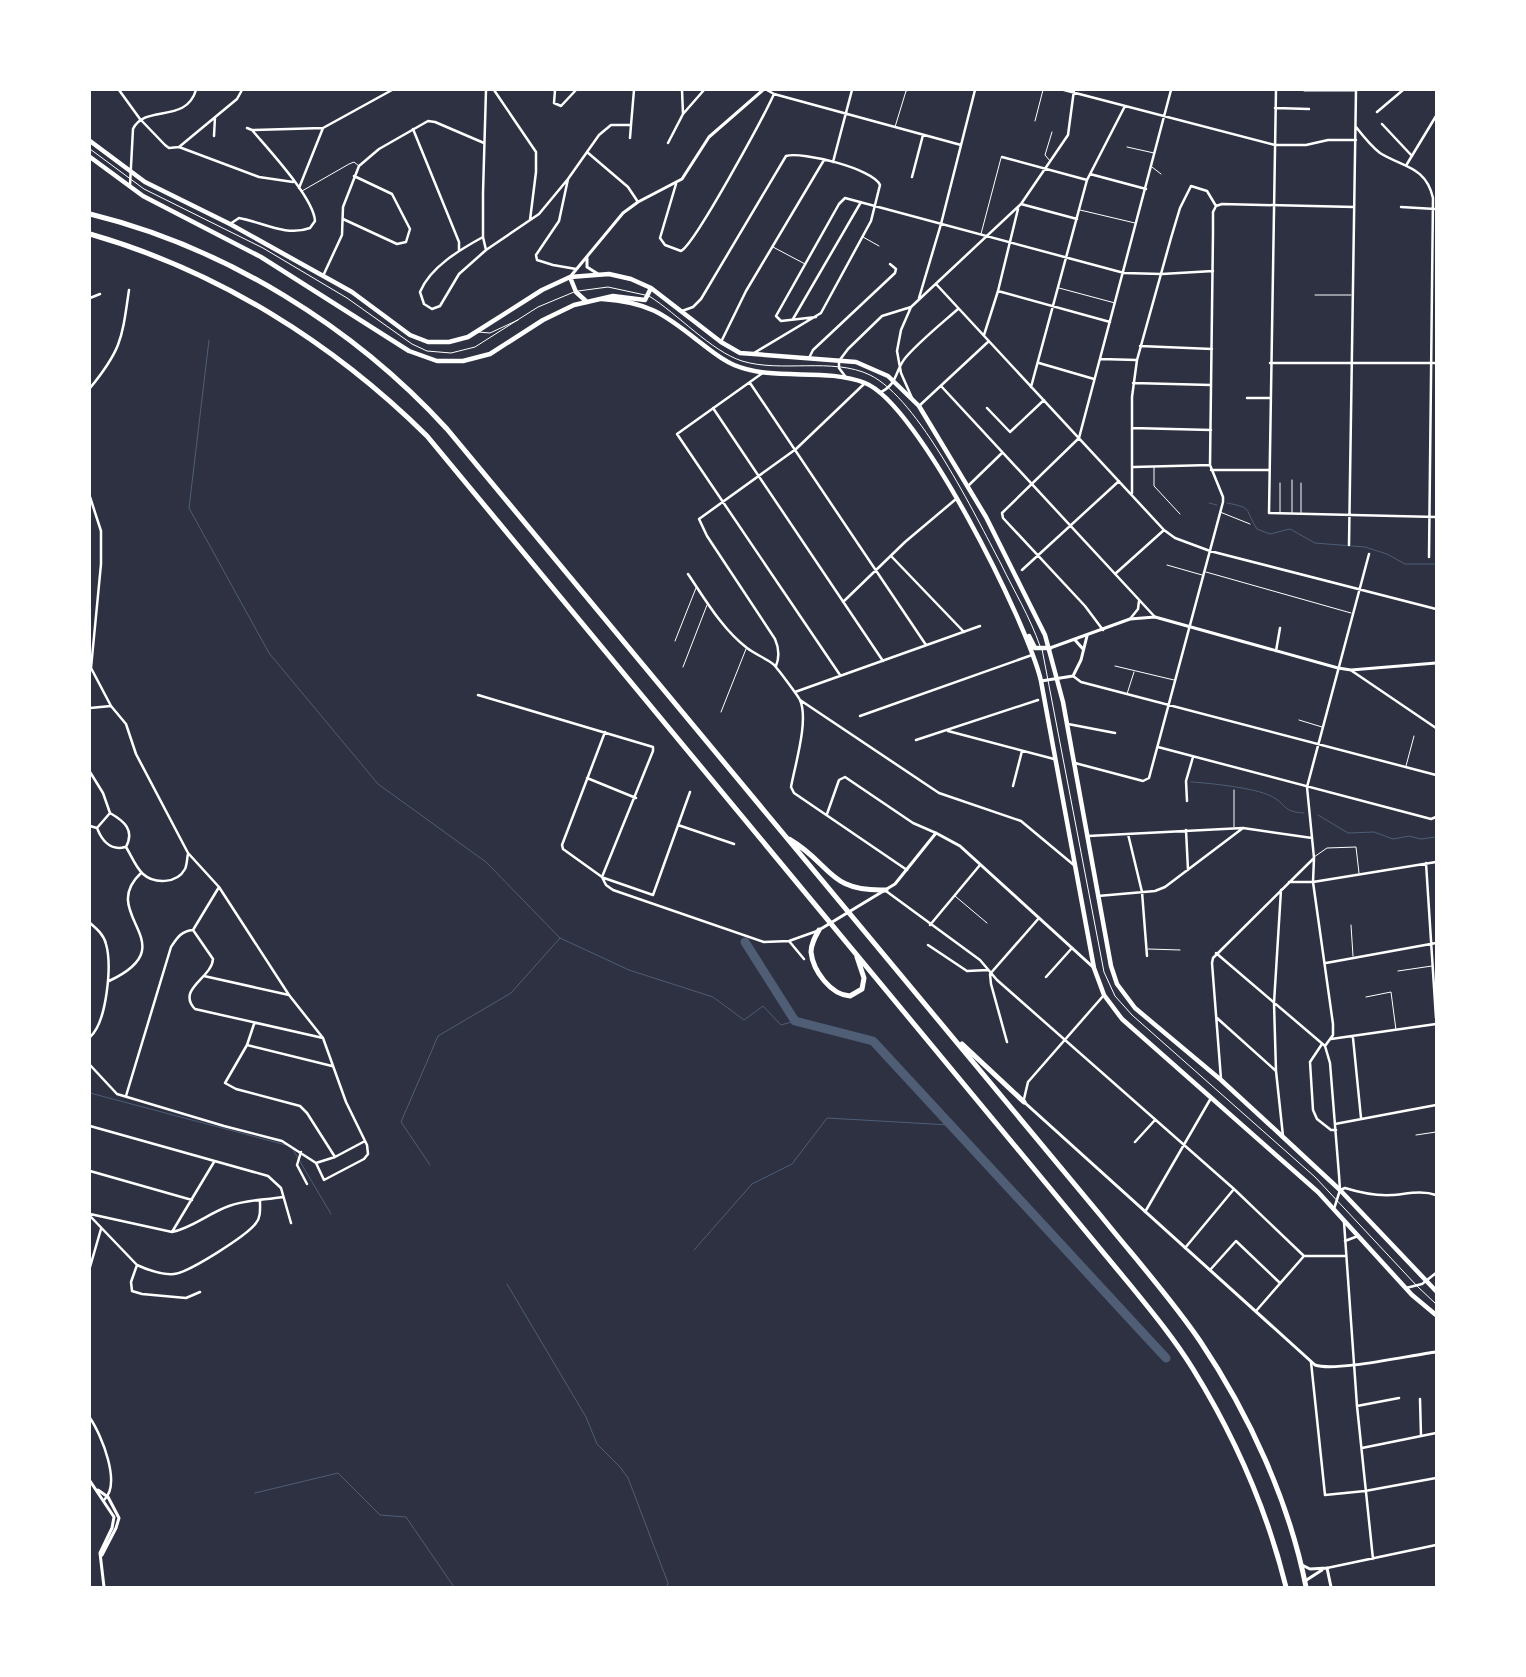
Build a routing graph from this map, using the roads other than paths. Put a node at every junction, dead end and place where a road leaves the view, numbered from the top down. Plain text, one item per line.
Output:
1 (119, 90) edge
2 (196, 90) edge
3 (242, 90) edge
4 (392, 90) edge
5 (486, 90) edge
6 (494, 90) edge
7 (554, 90) edge
8 (576, 90) edge
9 (634, 90) edge
10 (682, 90) edge
11 (704, 90) edge
12 (764, 90) edge
13 (852, 90) edge
14 (910, 90) edge
15 (975, 90) edge
16 (1042, 90) edge
17 (1064, 90) edge
18 (1171, 90) edge
19 (1276, 90) edge
20 (1356, 90) edge
21 (1403, 90) edge
22 (1074, 91) edge
23 (1304, 92) dead end
24 (774, 94) junction
25 (1125, 106) junction
26 (1275, 108) junction
27 (1309, 109) dead end
28 (1377, 112) dead end
29 (846, 113) junction
30 (683, 114) junction
31 (1165, 116) junction
32 (1436, 116) edge
33 (215, 117) junction
34 (140, 119) junction
35 (1035, 121) dead end
36 (1382, 124) dead end
37 (631, 125) junction
38 (895, 127) junction
39 (1356, 127) junction
40 (246, 128) dead end
41 (323, 128) junction
42 (413, 129) junction
43 (252, 130) junction
44 (1052, 132) dead end
45 (923, 135) junction
46 (214, 136) dead end
47 (630, 138) dead end
48 (1356, 140) junction
49 (90, 141) edge
50 (484, 143) junction
51 (668, 143) dead end
52 (961, 145) junction
53 (1275, 145) junction
54 (179, 147) junction
55 (1127, 147) dead end
56 (90, 150) edge
57 (587, 152) junction
58 (1155, 154) junction
59 (1412, 156) junction
60 (90, 157) edge
61 (1002, 157) joint
62 (824, 160) junction
63 (833, 162) junction
64 (1050, 162) junction
65 (1406, 164) junction
66 (360, 166) junction
67 (1152, 167) junction
68 (1046, 169) junction
69 (129, 171) junction
70 (1090, 174) junction
71 (1161, 174) dead end
72 (354, 176) junction
73 (912, 177) dead end
74 (129, 179) junction
75 (568, 179) junction
76 (1087, 180) junction
77 (294, 183) junction
78 (676, 184) junction
79 (130, 188) junction
80 (299, 188) junction
81 (1146, 189) junction
82 (301, 191) junction
83 (638, 202) junction
84 (861, 202) junction
85 (876, 206) junction
86 (1020, 206) junction
87 (1216, 206) junction
88 (1274, 207) junction
89 (1354, 207) junction
90 (1401, 208) dead end
91 (1435, 209) edge
92 (1080, 210) junction
93 (90, 214) edge
94 (343, 219) junction
95 (1077, 219) junction
96 (530, 220) junction
97 (230, 224) junction
98 (941, 224) junction
99 (1136, 224) junction
100 (90, 234) edge
101 (981, 234) junction
102 (863, 236) junction
103 (987, 236) junction
104 (483, 237) junction
105 (1009, 242) junction
106 (879, 246) dead end
107 (773, 247) junction
108 (459, 250) junction
109 (486, 250) junction
110 (587, 257) junction
111 (1066, 258) junction
112 (805, 264) junction
113 (890, 264) dead end
114 (576, 269) junction
115 (1212, 271) junction
116 (1124, 273) junction
117 (598, 274) junction
118 (1162, 274) junction
119 (323, 276) junction
120 (570, 278) junction
121 (936, 284) junction
122 (651, 288) junction
123 (1059, 288) junction
124 (129, 290) dead end
125 (998, 291) junction
126 (576, 292) junction
127 (100, 294) dead end
128 (1353, 295) junction
129 (648, 296) junction
130 (1314, 296) dead end
131 (90, 298) edge
132 (602, 298) junction
133 (919, 299) junction
134 (587, 302) junction
135 (1116, 303) junction
136 (911, 307) junction
137 (958, 308) junction
138 (1054, 308) junction
139 (682, 311) junction
140 (816, 317) junction
141 (793, 319) junction
142 (518, 320) junction
143 (1110, 322) junction
144 (477, 332) junction
145 (984, 335) junction
146 (989, 341) junction
147 (721, 342) junction
148 (1140, 346) junction
149 (1212, 349) junction
150 (749, 356) junction
151 (1100, 359) junction
152 (809, 360) junction
153 (1137, 360) junction
154 (839, 361) junction
155 (1352, 361) junction
156 (1039, 363) junction
157 (1270, 363) junction
158 (1434, 363) edge
159 (899, 367) junction
160 (839, 368) junction
161 (753, 370) junction
162 (765, 371) junction
163 (846, 377) junction
164 (756, 378) junction
165 (1094, 379) junction
166 (894, 381) junction
167 (750, 383) junction
168 (865, 383) junction
169 (1133, 383) junction
170 (1211, 385) junction
171 (941, 386) junction
172 (1031, 387) junction
173 (90, 388) edge
174 (888, 388) junction
175 (879, 392) junction
176 (1247, 398) dead end
177 (1270, 398) junction
178 (913, 399) junction
179 (1044, 400) junction
180 (919, 406) junction
181 (713, 408) junction
182 (987, 408) dead end
183 (1132, 428) junction
184 (1211, 430) junction
185 (1079, 438) junction
186 (796, 449) junction
187 (1002, 453) junction
188 (1210, 465) junction
189 (1154, 466) junction
190 (1134, 467) junction
191 (1211, 470) junction
192 (1269, 470) junction
193 (758, 475) junction
194 (1292, 480) dead end
195 (1120, 481) junction
196 (1301, 482) dead end
197 (1031, 483) junction
198 (1280, 484) dead end
199 (968, 486) junction
200 (1132, 493) junction
201 (90, 497) edge
202 (956, 498) junction
203 (722, 500) junction
204 (94, 507) junction
205 (90, 508) edge
206 (1219, 512) junction
207 (1280, 513) junction
208 (1180, 514) dead end
209 (1292, 514) junction
210 (1301, 514) junction
211 (1348, 516) junction
212 (1430, 517) junction
213 (1436, 517) edge
214 (1250, 524) dead end
215 (1070, 526) junction
216 (1164, 530) junction
217 (1348, 545) dead end
218 (1210, 550) junction
219 (1369, 554) dead end
220 (892, 556) junction
221 (1038, 556) junction
222 (1429, 558) dead end
223 (1167, 565) dead end
224 (1022, 570) dead end
225 (1204, 571) junction
226 (876, 572) junction
227 (688, 574) dead end
228 (1115, 574) junction
229 (1203, 575) junction
230 (697, 588) junction
231 (1359, 588) junction
232 (1139, 601) junction
233 (843, 602) junction
234 (707, 604) junction
235 (1436, 609) edge
236 (1352, 613) junction
237 (1155, 617) junction
238 (1130, 620) junction
239 (980, 626) dead end
240 (1188, 626) junction
241 (1280, 628) dead end
242 (1023, 629) junction
243 (1102, 630) junction
244 (964, 632) junction
245 (1087, 635) junction
246 (1075, 640) junction
247 (675, 641) dead end
248 (926, 645) junction
249 (747, 648) junction
250 (1050, 648) junction
251 (1042, 649) junction
252 (1083, 650) junction
253 (1276, 651) junction
254 (1034, 654) junction
255 (883, 661) junction
256 (1436, 663) edge
257 (776, 666) junction
258 (1115, 666) dead end
259 (682, 667) dead end
260 (91, 668) edge
261 (1338, 668) junction
262 (1351, 670) junction
263 (1134, 671) junction
264 (840, 675) junction
265 (1073, 676) junction
266 (1058, 677) junction
267 (1049, 679) junction
268 (1174, 680) junction
269 (1041, 682) junction
270 (795, 692) junction
271 (1128, 694) junction
272 (478, 695) dead end
273 (800, 700) junction
274 (1038, 700) dead end
275 (1168, 704) junction
276 (111, 706) junction
277 (90, 708) edge
278 (721, 712) dead end
279 (860, 716) dead end
280 (1299, 720) dead end
281 (1067, 723) junction
282 (1323, 727) junction
283 (1436, 728) edge
284 (947, 731) junction
285 (605, 732) junction
286 (1115, 733) dead end
287 (1414, 736) dead end
288 (916, 740) dead end
289 (1318, 745) junction
290 (1158, 747) junction
291 (1022, 751) junction
292 (1193, 757) junction
293 (1055, 759) junction
294 (1075, 763) junction
295 (1406, 768) junction
296 (90, 772) edge
297 (1436, 775) edge
298 (587, 778) junction
299 (1013, 786) dead end
300 (1307, 787) junction
301 (1234, 790) dead end
302 (690, 792) dead end
303 (636, 798) junction
304 (1187, 801) dead end
305 (110, 813) junction
306 (827, 814) junction
307 (1436, 817) edge
308 (678, 825) junction
309 (90, 826) edge
310 (97, 828) junction
311 (1234, 828) junction
312 (1243, 828) junction
313 (1186, 830) junction
314 (936, 833) junction
315 (1128, 834) junction
316 (1087, 836) junction
317 (786, 838) junction
318 (1312, 838) junction
319 (734, 844) dead end
320 (126, 847) junction
321 (188, 854) junction
322 (1314, 858) junction
323 (1436, 862) edge
324 (1426, 864) junction
325 (980, 865) junction
326 (1076, 867) junction
327 (907, 870) junction
328 (1188, 870) junction
329 (141, 873) junction
330 (1359, 876) junction
331 (602, 877) junction
332 (1288, 882) junction
333 (1313, 882) junction
334 (219, 887) junction
335 (1281, 888) junction
336 (886, 890) junction
337 (1142, 892) junction
338 (954, 896) junction
339 (1098, 896) junction
340 (1039, 918) junction
341 (90, 923) edge
342 (987, 923) dead end
343 (930, 925) junction
344 (1351, 925) dead end
345 (193, 930) junction
346 (819, 930) junction
347 (789, 941) junction
348 (1436, 943) edge
349 (1431, 944) junction
350 (928, 945) dead end
351 (1072, 948) junction
352 (1146, 949) junction
353 (1180, 950) dead end
354 (1216, 953) junction
355 (857, 956) junction
356 (1146, 956) dead end
357 (1353, 958) junction
358 (804, 959) dead end
359 (1326, 963) junction
360 (1432, 966) junction
361 (1094, 968) junction
362 (1398, 971) dead end
363 (989, 972) junction
364 (204, 976) junction
365 (1046, 977) dead end
366 (109, 981) junction
367 (290, 995) junction
368 (1104, 995) junction
369 (1366, 997) dead end
370 (1274, 1003) junction
371 (1216, 1017) junction
372 (1436, 1018) edge
373 (254, 1024) junction
374 (1436, 1024) edge
375 (947, 1030) junction
376 (1396, 1030) junction
377 (90, 1037) edge
378 (323, 1038) junction
379 (1353, 1038) junction
380 (1331, 1039) junction
381 (1064, 1041) junction
382 (1007, 1042) dead end
383 (246, 1045) junction
384 (1324, 1045) junction
385 (90, 1065) edge
386 (333, 1066) junction
387 (1276, 1071) junction
388 (1221, 1080) junction
389 (126, 1096) junction
390 (1212, 1098) junction
391 (1024, 1102) junction
392 (1436, 1105) edge
393 (1361, 1118) junction
394 (1155, 1120) junction
395 (1335, 1124) junction
396 (90, 1126) edge
397 (1336, 1130) junction
398 (1436, 1132) edge
399 (1416, 1135) dead end
400 (1283, 1137) junction
401 (365, 1141) junction
402 (1135, 1142) dead end
403 (1184, 1146) junction
404 (301, 1152) junction
405 (335, 1157) junction
406 (214, 1162) junction
407 (316, 1163) junction
408 (90, 1171) edge
409 (308, 1184) dead end
410 (1234, 1190) junction
411 (1340, 1190) junction
412 (1436, 1195) edge
413 (283, 1197) junction
414 (1336, 1198) junction
415 (192, 1200) junction
416 (260, 1201) junction
417 (1334, 1208) junction
418 (1145, 1212) junction
419 (90, 1215) edge
420 (1344, 1220) junction
421 (291, 1224) dead end
422 (101, 1229) junction
423 (172, 1232) junction
424 (1358, 1236) junction
425 (1345, 1241) junction
426 (1185, 1248) junction
427 (1304, 1256) junction
428 (1346, 1256) junction
429 (136, 1265) junction
430 (90, 1266) edge
431 (1210, 1270) junction
432 (1436, 1273) edge
433 (1426, 1281) junction
434 (1280, 1283) junction
435 (1416, 1286) junction
436 (1406, 1288) junction
437 (1436, 1291) edge
438 (200, 1292) dead end
439 (1436, 1304) edge
440 (1256, 1311) junction
441 (1436, 1315) edge
442 (1436, 1352) edge
443 (1310, 1362) junction
444 (1354, 1364) junction
445 (1399, 1398) dead end
446 (1420, 1399) dead end
447 (1357, 1406) junction
448 (90, 1418) edge
449 (1436, 1433) edge
450 (1421, 1436) junction
451 (1362, 1448) junction
452 (1436, 1478) edge
453 (90, 1480) edge
454 (1365, 1491) junction
455 (106, 1498) junction
456 (1436, 1545) edge
457 (1373, 1559) junction
458 (1302, 1565) junction
459 (1328, 1568) junction
460 (1306, 1584) edge
461 (104, 1587) edge
462 (1285, 1587) edge
463 (1330, 1587) edge

1 - 34 street
2 - 34 street
3 - 33 street
4 - 41 street
5 - 50 street
6 - 96 street
7 - 8 street
9 - 37 street
10 - 30 street
11 - 30 street
12 - 24 street
12 - 78 street
13 - 29 street
14 - 38 lane
15 - 52 street
16 - 35 lane
17 - 22 street
18 - 31 street
19 - 26 street
20 - 23 lane
20 - 39 street
21 - 28 street
22 - 25 street
22 - 64 street
24 - 29 street
24 - 78 street
25 - 31 street
25 - 70 street
26 - 27 street
26 - 53 street
29 - 38 street
29 - 63 street
30 - 51 street
31 - 53 street
31 - 58 street
32 - 59 street
33 - 46 street
33 - 54 street
34 - 54 street
34 - 69 street
36 - 59 street
37 - 47 street
37 - 57 street
38 - 45 street
39 - 48 street
39 - 65 street
40 - 43 street
41 - 43 street
41 - 80 street
42 - 50 street
42 - 66 street
42 - 108 street
43 - 77 street
44 - 64 lane
45 - 52 street
45 - 73 street
48 - 53 street
48 - 89 street
49 - 69 main road
50 - 104 street
52 - 98 street
53 - 88 street
54 - 77 street
55 - 58 lane
56 - 74 lane
57 - 75 street
57 - 83 street
58 - 67 street
59 - 65 street
60 - 79 main road
61 - 68 street
61 - 101 lane
62 - 63 street
62 - 107 street
62 - 139 street
63 - 85 street
64 - 68 street
65 - 91 street
66 - 72 street
66 - 82 lane
67 - 71 lane
67 - 81 street
68 - 76 street
68 - 86 street
69 - 74 street
69 - 97 main road
70 - 76 street
70 - 81 street
72 - 94 street
72 - 94 street
74 - 79 street
74 - 142 lane
75 - 96 street
75 - 114 street
76 - 92 street
77 - 80 street
78 - 83 street
79 - 134 main road
80 - 82 street
81 - 99 street
82 - 97 street
83 - 110 street
84 - 85 street
84 - 112 street
84 - 141 street
85 - 98 street
85 - 102 street
86 - 95 street
86 - 103 street
86 - 105 street
87 - 88 street
87 - 115 street
87 - 118 street
88 - 89 street
88 - 157 street
89 - 128 street
90 - 91 street
91 - 158 street
92 - 95 street
92 - 99 lane
93 - 317 highway
94 - 119 street
95 - 111 street
96 - 109 street
97 - 119 main road
98 - 101 street
98 - 133 street
99 - 116 street
100 - 355 highway
101 - 103 street
102 - 106 lane
102 - 140 street
103 - 105 street
103 - 121 street
104 - 108 street
104 - 109 street
105 - 111 street
105 - 125 street
107 - 112 lane
107 - 147 street
108 - 109 street
110 - 114 street
110 - 117 street
111 - 116 street
111 - 123 street
112 - 141 street
113 - 152 street
114 - 120 street
115 - 118 street
115 - 149 street
116 - 118 street
116 - 135 street
117 - 120 main road
117 - 122 main road
118 - 148 street
119 - 144 main road
120 - 126 main road
120 - 144 main road
121 - 133 street
121 - 137 street
122 - 129 main road
122 - 139 main road
123 - 135 lane
123 - 138 street
124 - 173 street
125 - 138 street
125 - 145 street
126 - 129 lane
126 - 134 main road
126 - 142 lane
127 - 131 street
128 - 130 lane
128 - 155 street
129 - 132 main road
129 - 160 lane
132 - 134 main road
132 - 161 main road
133 - 136 street
135 - 143 street
136 - 154 street
136 - 159 street
137 - 145 street
137 - 159 street
138 - 143 street
138 - 156 street
139 - 147 main road
140 - 141 street
140 - 150 street
142 - 144 lane
143 - 151 street
145 - 146 street
146 - 171 street
146 - 172 street
147 - 150 main road
148 - 149 street
148 - 153 street
149 - 170 street
150 - 152 main road
151 - 153 street
151 - 165 street
152 - 154 main road
153 - 169 street
154 - 160 street
154 - 166 main road
155 - 157 street
155 - 158 street
155 - 211 street
156 - 165 street
156 - 172 street
157 - 177 street
158 - 212 street
159 - 166 street
159 - 178 street
160 - 163 street
160 - 174 lane
161 - 162 main road
161 - 164 street
162 - 163 main road
162 - 164 street
163 - 168 main road
164 - 167 street
165 - 185 street
166 - 174 street
166 - 178 main road
167 - 181 street
167 - 186 street
168 - 175 main road
168 - 186 street
169 - 170 street
169 - 183 street
170 - 184 street
171 - 180 street
171 - 187 street
172 - 179 street
174 - 175 street
174 - 251 lane
175 - 202 main road
176 - 177 street
177 - 192 street
178 - 180 main road
179 - 182 street
179 - 185 street
180 - 199 main road
181 - 193 street
181 - 203 street
183 - 184 street
183 - 190 street
184 - 188 street
185 - 195 street
185 - 197 street
186 - 193 street
186 - 226 street
187 - 197 street
187 - 199 street
188 - 189 street
188 - 191 street
189 - 190 street
189 - 208 lane
190 - 200 street
191 - 192 street
191 - 206 street
192 - 207 street
193 - 203 street
193 - 233 street
194 - 209 lane
195 - 200 street
195 - 215 street
196 - 210 lane
197 - 215 street
197 - 221 street
198 - 207 lane
199 - 250 main road
200 - 216 street
201 - 204 street
202 - 220 street
202 - 242 main road
203 - 257 street
203 - 264 street
204 - 205 street
204 - 260 street
206 - 214 lane
206 - 218 street
207 - 209 street
209 - 210 street
210 - 211 street
211 - 212 street
211 - 217 street
212 - 213 street
212 - 222 street
215 - 221 street
215 - 228 street
216 - 218 street
216 - 228 street
218 - 225 street
218 - 231 street
219 - 231 street
220 - 226 street
220 - 244 street
221 - 224 street
221 - 243 street
223 - 229 lane
225 - 229 street
225 - 236 lane
226 - 233 street
226 - 248 street
227 - 230 street
228 - 232 street
229 - 240 street
230 - 234 street
230 - 247 lane
231 - 235 street
231 - 236 street
232 - 237 street
232 - 238 street
233 - 255 street
234 - 249 street
234 - 259 lane
236 - 261 street
237 - 238 street
237 - 240 street
238 - 243 street
239 - 244 street
240 - 253 street
240 - 268 street
241 - 253 street
242 - 251 main road
242 - 254 main road
243 - 245 street
244 - 248 street
245 - 246 street
245 - 252 street
246 - 250 street
246 - 252 street
248 - 255 street
249 - 257 street
249 - 278 lane
250 - 251 main road
250 - 266 main road
251 - 267 lane
252 - 265 street
253 - 261 street
254 - 269 main road
254 - 279 street
255 - 264 street
256 - 262 street
257 - 270 street
258 - 263 lane
260 - 276 street
261 - 262 street
261 - 282 street
262 - 283 street
263 - 268 lane
263 - 271 lane
264 - 270 street
265 - 266 street
265 - 271 street
266 - 267 street
266 - 281 main road
267 - 269 street
267 - 414 lane
268 - 275 street
269 - 293 main road
270 - 273 street
271 - 275 street
272 - 285 street
273 - 306 street
273 - 326 street
274 - 284 street
275 - 289 street
275 - 290 street
276 - 277 street
276 - 321 street
280 - 282 lane
281 - 286 street
281 - 294 main road
282 - 289 street
284 - 288 street
284 - 291 street
285 - 298 street
285 - 303 street
287 - 295 lane
289 - 295 street
289 - 300 street
290 - 292 street
290 - 294 street
291 - 293 street
291 - 299 street
292 - 300 street
292 - 304 street
293 - 326 main road
294 - 316 main road
295 - 297 street
296 - 305 street
298 - 303 street
298 - 331 street
300 - 307 street
300 - 318 street
301 - 311 lane
302 - 308 street
303 - 331 street
305 - 310 street
305 - 320 street
306 - 314 street
306 - 327 street
308 - 319 street
308 - 331 street
309 - 310 street
310 - 320 street
311 - 312 street
311 - 313 street
312 - 318 street
312 - 328 street
313 - 315 street
313 - 328 street
314 - 325 street
314 - 327 street
315 - 316 street
315 - 337 street
316 - 339 main road
317 - 336 highway
317 - 375 highway
318 - 322 street
320 - 329 street
321 - 329 street
321 - 334 street
322 - 330 lane
322 - 332 street
322 - 333 street
323 - 324 street
324 - 330 street
324 - 349 street
325 - 338 street
325 - 340 street
326 - 361 main road
327 - 336 street
328 - 337 street
329 - 366 street
330 - 333 street
331 - 347 street
332 - 333 street
332 - 335 street
333 - 359 street
334 - 345 street
334 - 367 street
335 - 354 street
335 - 370 street
336 - 343 street
336 - 346 street
337 - 339 street
337 - 352 street
338 - 342 lane
338 - 343 street
339 - 388 main road
340 - 351 street
340 - 363 street
341 - 366 street
343 - 363 street
344 - 357 lane
345 - 364 street
345 - 389 street
346 - 347 street
346 - 355 highway
347 - 358 street
348 - 349 street
349 - 357 street
349 - 360 street
350 - 363 street
351 - 361 street
351 - 365 street
352 - 353 lane
352 - 356 street
354 - 370 street
354 - 371 street
355 - 462 highway
357 - 359 street
359 - 380 street
360 - 362 lane
360 - 372 street
361 - 368 main road
363 - 381 street
363 - 382 street
364 - 367 street
364 - 373 street
366 - 377 street
367 - 378 street
368 - 381 street
368 - 390 main road
369 - 376 lane
370 - 384 street
370 - 387 street
371 - 387 street
371 - 388 street
373 - 378 street
373 - 383 street
374 - 376 street
375 - 391 highway
375 - 458 highway
376 - 379 street
378 - 386 street
379 - 380 street
379 - 393 street
380 - 384 street
381 - 391 street
381 - 394 street
383 - 386 street
383 - 405 street
384 - 395 street
384 - 397 street
385 - 389 street
386 - 401 street
387 - 400 street
388 - 400 main road
389 - 404 street
390 - 403 street
390 - 417 main road
391 - 418 street
392 - 393 street
393 - 395 street
394 - 402 street
394 - 403 street
395 - 397 street
396 - 406 street
397 - 411 street
398 - 399 lane
400 - 411 main road
401 - 405 street
401 - 407 street
403 - 410 street
403 - 418 street
404 - 407 street
404 - 409 street
405 - 407 street
406 - 413 street
406 - 415 street
408 - 415 street
410 - 426 street
410 - 427 street
411 - 412 street
411 - 414 street
411 - 433 main road
413 - 416 street
413 - 421 street
414 - 417 street
414 - 435 lane
415 - 423 street
416 - 423 street
416 - 429 street
417 - 420 main road
418 - 426 street
419 - 422 street
419 - 423 street
420 - 424 main road
420 - 425 street
422 - 429 street
422 - 430 street
424 - 425 street
424 - 436 main road
425 - 428 street
426 - 431 street
427 - 428 street
427 - 434 street
428 - 444 street
429 - 438 street
431 - 434 street
431 - 440 street
432 - 433 street
433 - 435 street
433 - 437 main road
434 - 440 street
435 - 436 street
435 - 439 lane
436 - 441 main road
440 - 443 street
442 - 444 street
443 - 444 street
443 - 454 street
444 - 447 street
445 - 447 street
446 - 450 street
447 - 451 street
448 - 455 street
449 - 450 street
450 - 451 street
451 - 454 street
452 - 454 street
453 - 455 street
454 - 457 street
455 - 461 street
456 - 457 street
457 - 459 street
458 - 459 street
458 - 460 highway
459 - 460 street
459 - 463 street

